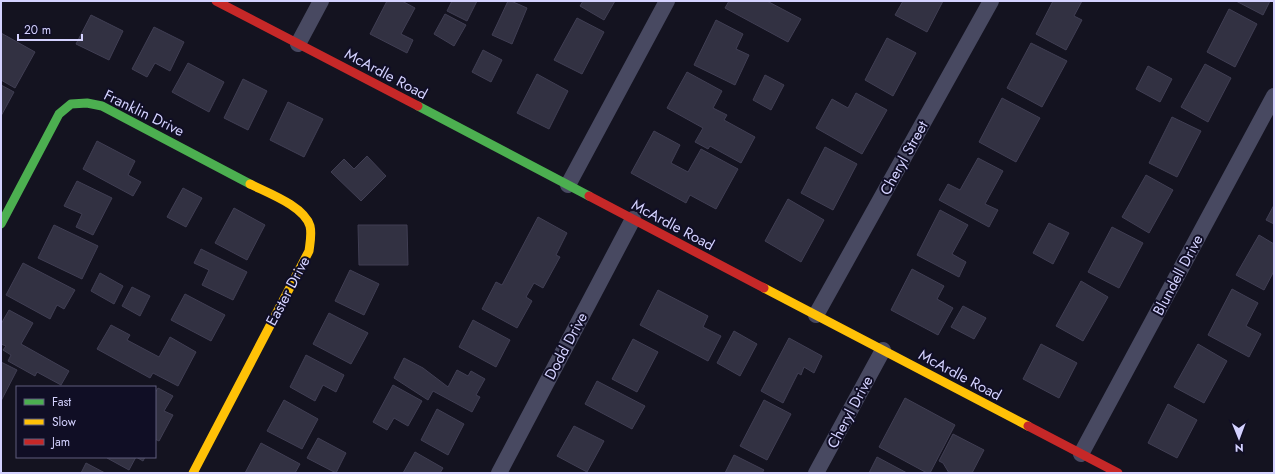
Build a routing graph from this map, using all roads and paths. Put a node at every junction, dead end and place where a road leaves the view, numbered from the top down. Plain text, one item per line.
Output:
1 (216, 1) edge
2 (321, 1) edge
3 (667, 1) edge
4 (991, 1) edge
5 (298, 44) junction
6 (1274, 96) edge
7 (199, 156) joint
8 (568, 186) junction
9 (633, 219) junction
10 (1, 224) edge
11 (816, 315) junction
12 (883, 350) junction
13 (1081, 454) junction
14 (193, 473) edge
15 (499, 473) edge
16 (816, 473) edge
17 (1118, 473) edge

1 - 5 main road, McArdle Road
2 - 5 street
3 - 8 street
4 - 11 street, Cheryl Street
5 - 8 main road, McArdle Road
6 - 13 street, Blundell Drive
7 - 10 main road, Franklin Drive
7 - 14 main road, Easter Drive
8 - 9 main road, McArdle Road
9 - 11 main road, McArdle Road
9 - 15 street, Dodd Drive
11 - 12 main road, McArdle Road
12 - 13 main road, McArdle Road
12 - 16 street, Cheryl Drive
13 - 17 main road, McArdle Road

